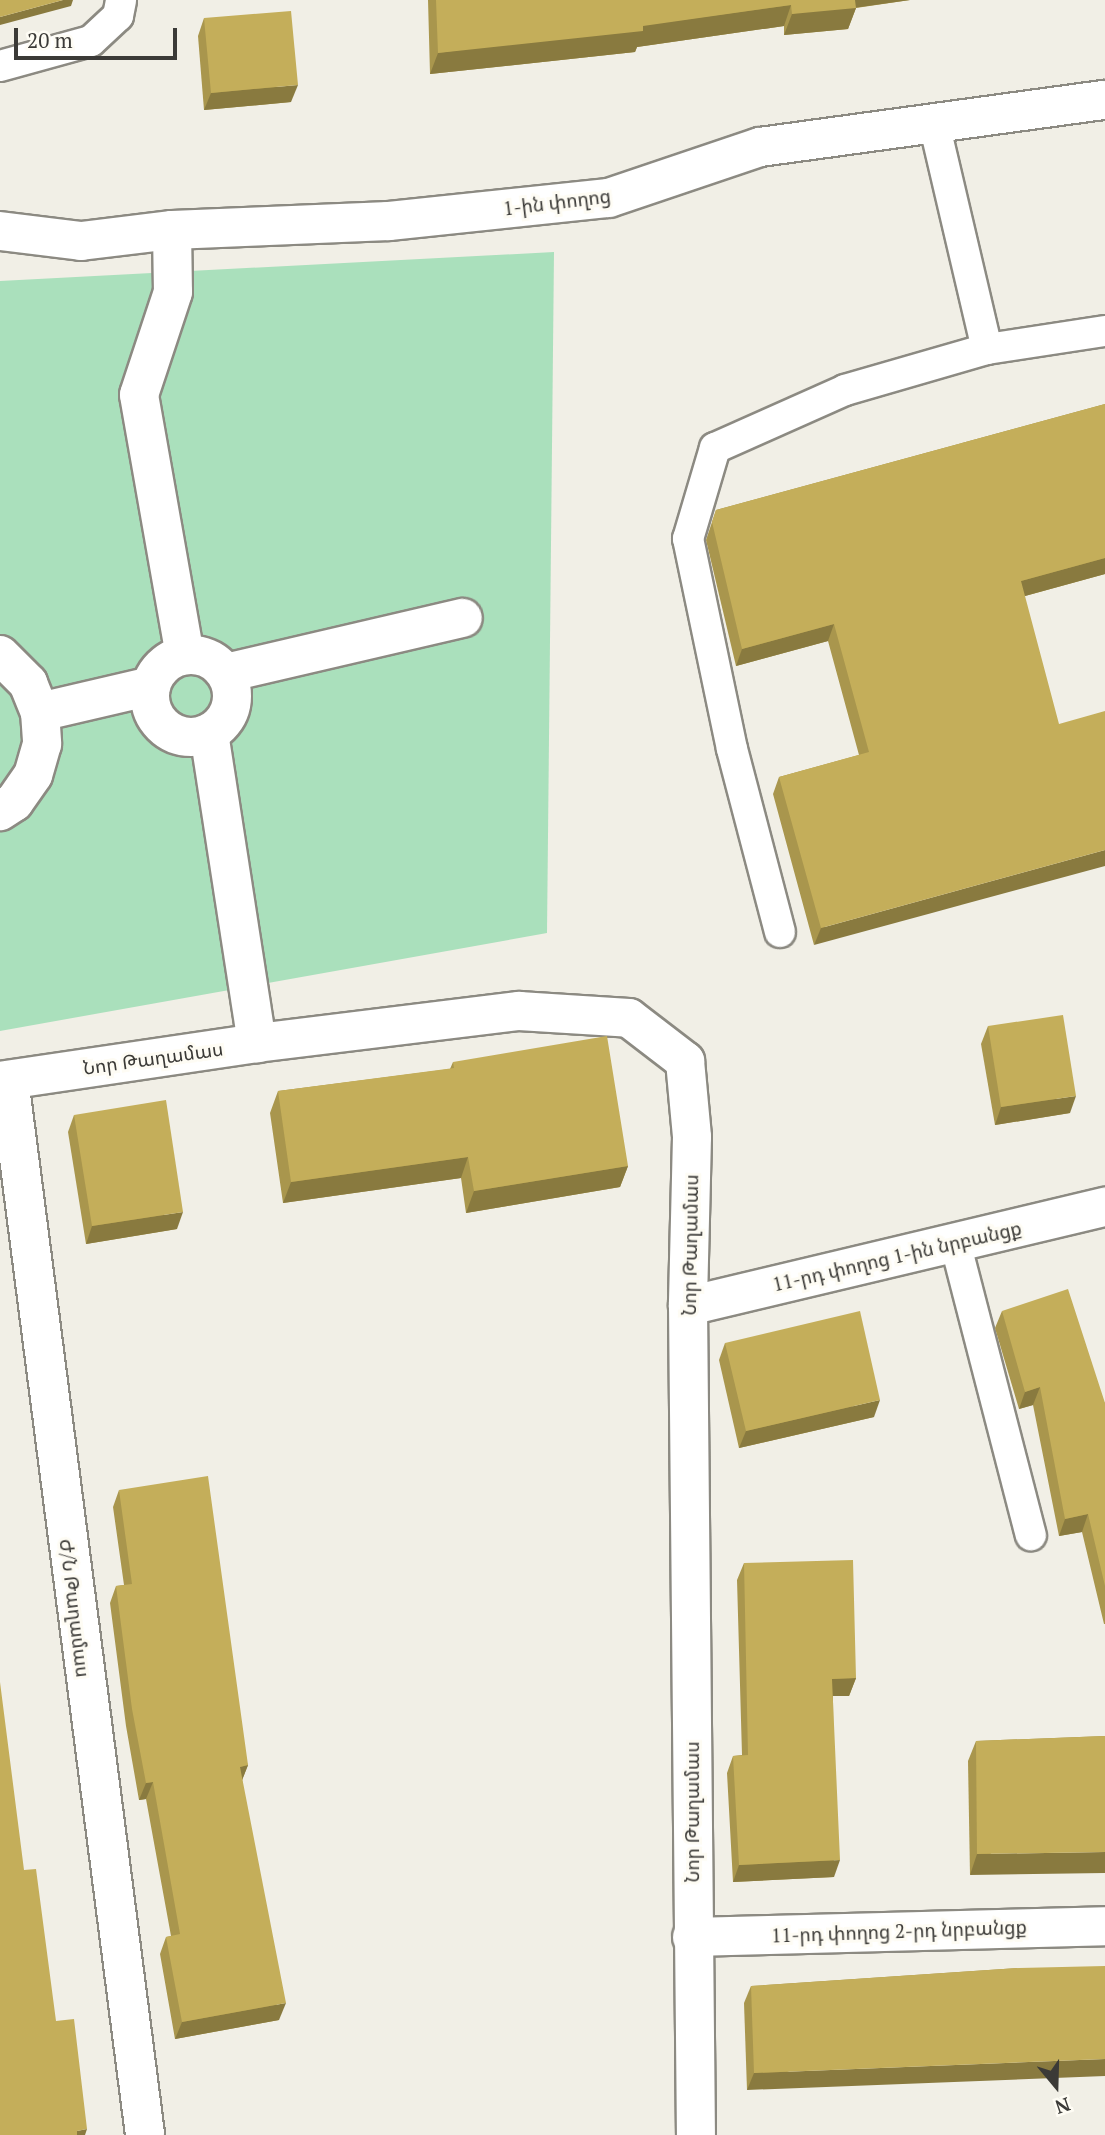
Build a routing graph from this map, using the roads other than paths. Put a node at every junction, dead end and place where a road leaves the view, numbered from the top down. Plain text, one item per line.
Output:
1 (121, 0) edge
2 (0, 66) edge
3 (1105, 100) edge
4 (934, 124) junction
5 (172, 230) junction
6 (0, 231) edge
7 (1105, 331) edge
8 (988, 349) junction
9 (463, 618) dead end
10 (0, 655) edge
11 (184, 655) junction
12 (226, 673) junction
13 (151, 686) junction
14 (40, 712) junction
15 (209, 733) junction
16 (0, 811) edge
17 (780, 932) dead end
18 (257, 1043) junction
19 (5, 1081) edge
20 (1105, 1207) edge
21 (955, 1242) junction
22 (688, 1306) junction
23 (1031, 1535) dead end
24 (1105, 1926) edge
25 (692, 1937) junction
26 (145, 2135) edge
27 (696, 2135) edge

1 - 2 lane
3 - 4 street, 1-ին փողոց
4 - 5 street, 1-ին փողոց
4 - 8 lane
5 - 6 street, 1-ին փողոց
5 - 11 street
7 - 8 lane
8 - 17 lane
9 - 12 street
10 - 14 street
11 - 12 street
11 - 13 street
12 - 15 street
13 - 14 street
13 - 15 street
14 - 16 street
15 - 18 street
18 - 19 street, Նոր Թաղամաս
18 - 22 street, Նոր Թաղամաս
19 - 26 street, Ժ/Ն Թաղամաս
20 - 21 street, 11-րդ փողոց 1-ին նրբանցք
21 - 22 street, 11-րդ փողոց 1-ին նրբանցք
21 - 23 lane
22 - 25 street, Նոր Թաղամաս
24 - 25 street, 11-րդ փողոց 2-րդ նրբանցք
25 - 27 street, Նոր Թաղամաս

